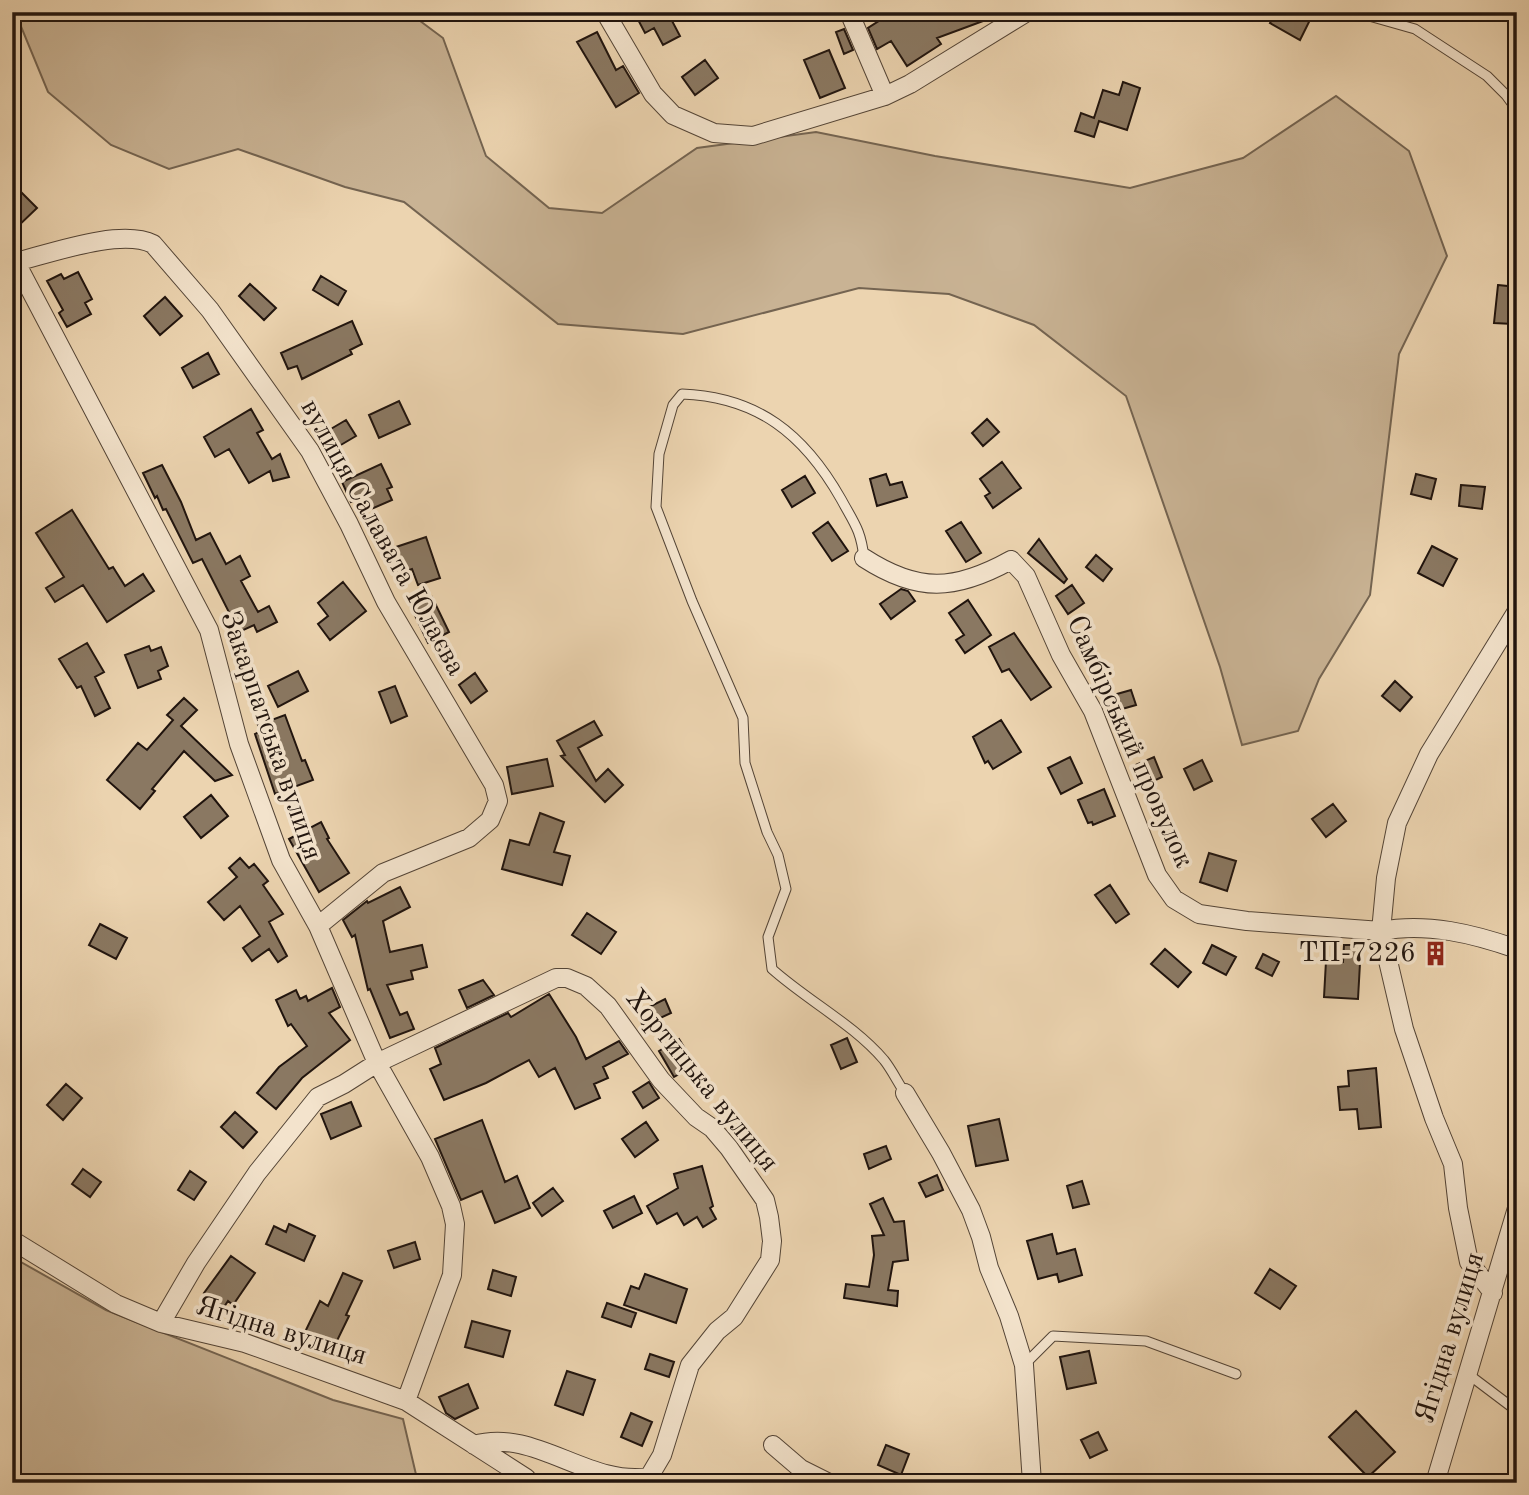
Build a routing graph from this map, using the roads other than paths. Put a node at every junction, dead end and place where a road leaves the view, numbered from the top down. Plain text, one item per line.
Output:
1 (605, 12) edge
2 (849, 12) edge
3 (1027, 12) edge
4 (1355, 12) edge
5 (885, 96) junction
6 (1517, 110) edge
7 (14, 258) edge
8 (864, 558) joint
9 (1517, 611) edge
10 (318, 926) junction
11 (1381, 931) junction
12 (1517, 949) edge
13 (377, 1063) junction
14 (905, 1093) joint
15 (1517, 1208) edge
16 (12, 1240) edge
17 (1493, 1293) junction
18 (161, 1322) junction
19 (1024, 1366) junction
20 (1236, 1374) dead end
21 (1468, 1374) junction
22 (406, 1401) junction
23 (1517, 1411) edge
24 (474, 1445) junction
25 (773, 1445) dead end
26 (528, 1483) edge
27 (829, 1483) edge
28 (1032, 1483) edge
29 (1435, 1483) edge

1 - 5 street
2 - 5 street
3 - 5 street
4 - 6 lane
7 - 10 street, Закарпатська вулиця
7 - 10 street, вулиця Салавата Юлаєва
8 - 11 street, Самбірський провулок
8 - 14 lane
9 - 11 street
10 - 13 street, Закарпатська вулиця
11 - 12 street
11 - 17 street
13 - 18 street
13 - 22 street, Закарпатська вулиця
13 - 24 street, Хортицька вулиця
14 - 19 street
15 - 17 street, Ягідна вулиця
16 - 18 street, Ягідна вулиця
17 - 21 street, Ягідна вулиця
18 - 22 street, Ягідна вулиця
19 - 20 lane
19 - 28 street
21 - 23 lane
21 - 29 street, Ягідна вулиця
22 - 24 street, Ягідна вулиця
24 - 26 street, Ягідна вулиця
25 - 27 street

